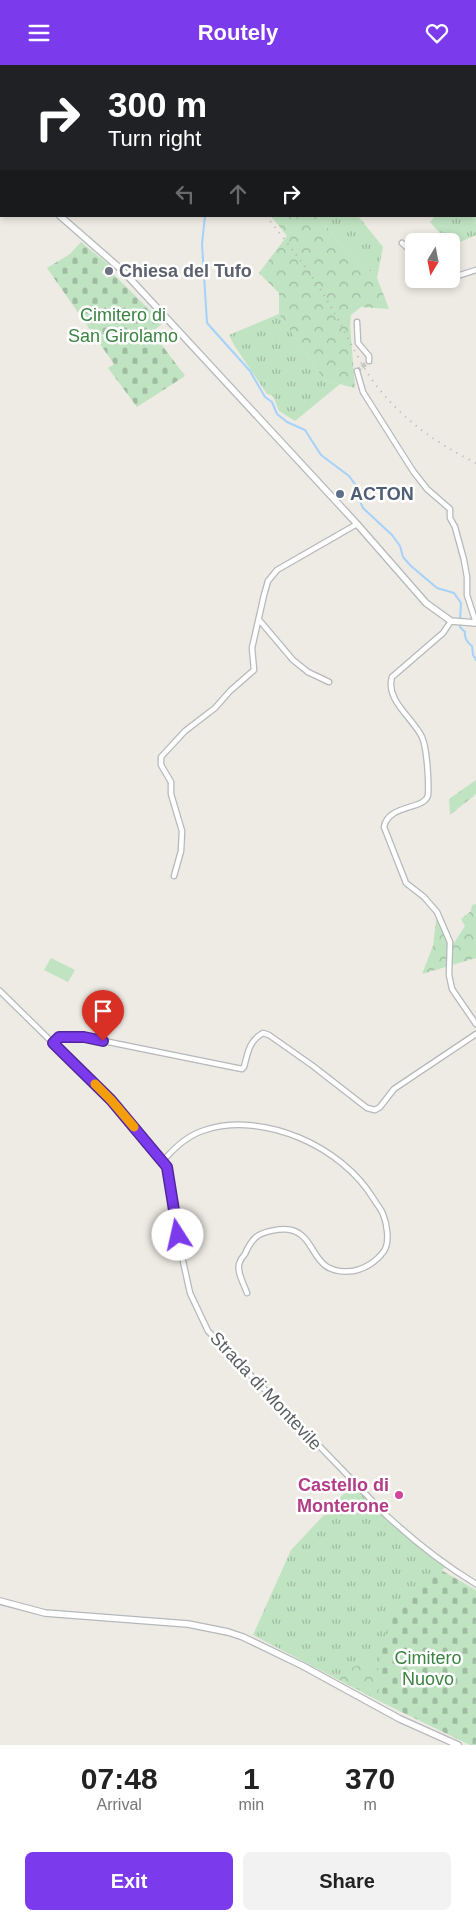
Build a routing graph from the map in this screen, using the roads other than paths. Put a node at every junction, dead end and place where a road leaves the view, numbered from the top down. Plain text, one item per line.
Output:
1 (61, 217) edge
2 (402, 243) dead end
3 (405, 246) edge
4 (476, 270) edge
5 (460, 275) edge
6 (357, 322) dead end
7 (369, 361) dead end
8 (357, 371) dead end
9 (357, 524) junction
10 (260, 621) junction
11 (452, 621) junction
12 (474, 623) edge
13 (329, 683) dead end
14 (174, 876) dead end
15 (0, 991) edge
16 (476, 1024) edge
17 (476, 1034) edge
18 (53, 1043) junction
19 (162, 1161) junction
20 (247, 1293) dead end
21 (476, 1584) edge
22 (0, 1601) edge
23 (458, 1745) edge

1 - 9 street
2 - 3 street
4 - 5 street
6 - 7 street
8 - 12 street
9 - 10 street
9 - 11 street
10 - 13 street
10 - 14 street
11 - 12 street
11 - 16 street
15 - 18 street, Strada di Montevile
17 - 18 street
18 - 19 street, Strada di Montevile
19 - 20 street
19 - 21 street, Strada di Montevile
22 - 23 street

